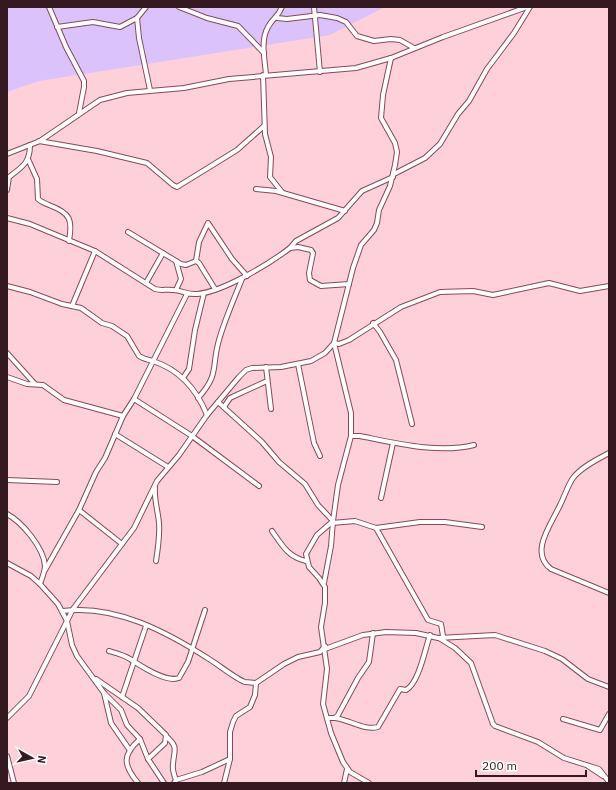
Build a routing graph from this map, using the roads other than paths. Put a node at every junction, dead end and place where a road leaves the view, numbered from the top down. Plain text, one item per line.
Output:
1 (49, 7) edge
2 (146, 7) edge
3 (179, 7) edge
4 (282, 7) edge
5 (314, 7) edge
6 (528, 7) edge
7 (314, 16) junction
8 (137, 18) junction
9 (277, 18) junction
10 (57, 28) junction
11 (414, 48) junction
12 (264, 53) junction
13 (391, 58) junction
14 (320, 72) junction
15 (265, 75) junction
16 (150, 90) junction
17 (79, 113) junction
18 (264, 126) junction
19 (39, 141) junction
20 (30, 145) junction
21 (7, 154) edge
22 (28, 159) junction
23 (393, 176) junction
24 (256, 189) dead end
25 (7, 190) edge
26 (282, 192) junction
27 (345, 211) junction
28 (7, 218) edge
29 (128, 232) dead end
30 (69, 241) junction
31 (290, 248) junction
32 (95, 251) junction
33 (163, 253) junction
34 (176, 261) junction
35 (196, 261) junction
36 (247, 276) junction
37 (242, 279) junction
38 (146, 283) junction
39 (349, 284) junction
40 (7, 286) edge
41 (609, 286) edge
42 (215, 289) junction
43 (176, 290) junction
44 (204, 293) junction
45 (187, 294) junction
46 (72, 306) junction
47 (373, 323) junction
48 (334, 343) junction
49 (7, 353) edge
50 (154, 361) junction
51 (298, 364) junction
52 (266, 367) junction
53 (7, 377) edge
54 (183, 378) junction
55 (267, 381) junction
56 (34, 384) junction
57 (198, 398) junction
58 (134, 399) junction
59 (218, 402) junction
60 (224, 407) junction
61 (271, 409) dead end
62 (207, 415) junction
63 (123, 416) junction
64 (412, 424) dead end
65 (115, 434) junction
66 (192, 436) junction
67 (351, 436) junction
68 (393, 443) junction
69 (474, 445) dead end
70 (609, 453) edge
71 (320, 456) dead end
72 (168, 467) junction
73 (7, 480) edge
74 (57, 482) dead end
75 (155, 486) junction
76 (259, 486) dead end
77 (381, 498) dead end
78 (79, 510) junction
79 (7, 514) edge
80 (333, 522) junction
81 (482, 527) dead end
82 (376, 528) junction
83 (272, 531) dead end
84 (122, 544) junction
85 (156, 561) dead end
86 (306, 561) junction
87 (7, 563) edge
88 (45, 570) junction
89 (324, 583) junction
90 (40, 584) junction
91 (609, 593) edge
92 (74, 609) junction
93 (205, 610) dead end
94 (63, 611) junction
95 (67, 621) junction
96 (146, 626) junction
97 (373, 634) junction
98 (430, 635) junction
99 (441, 637) junction
100 (192, 648) junction
101 (325, 649) junction
102 (109, 651) dead end
103 (134, 662) junction
104 (94, 677) junction
105 (256, 683) junction
106 (609, 687) edge
107 (104, 692) junction
108 (122, 697) junction
109 (609, 714) edge
110 (7, 718) edge
111 (328, 718) junction
112 (335, 718) junction
113 (563, 719) dead end
114 (166, 736) junction
115 (140, 739) junction
116 (129, 749) junction
117 (7, 756) edge
118 (148, 759) junction
119 (230, 759) junction
120 (347, 769) junction
121 (608, 780) edge
122 (175, 782) edge
123 (14, 783) edge
124 (138, 783) edge
125 (164, 783) edge
126 (224, 783) edge
127 (344, 783) edge
128 (369, 783) edge

1 - 10 street
2 - 8 street
3 - 12 street
4 - 9 street
5 - 7 street
6 - 11 street
6 - 23 street
7 - 9 street
7 - 11 street
7 - 14 street
8 - 10 street
8 - 16 street
9 - 12 street
10 - 17 street
11 - 13 street
12 - 15 street
13 - 14 street
13 - 23 street
14 - 15 street
15 - 16 street
15 - 18 street
16 - 17 street
17 - 19 street
18 - 19 street
18 - 26 street
19 - 20 street
20 - 21 street
20 - 22 street
22 - 25 street
22 - 30 street
23 - 27 street
23 - 39 street
24 - 26 street
26 - 27 street
27 - 31 street
28 - 30 street
29 - 33 street
30 - 32 street
31 - 36 street
31 - 39 street
32 - 38 street
32 - 46 street
33 - 34 street
33 - 38 street
34 - 35 street
34 - 43 street
35 - 36 street
35 - 42 street
36 - 37 street
37 - 42 street
37 - 57 street
38 - 43 street
39 - 48 street
40 - 46 street
41 - 47 street
42 - 44 street
43 - 45 street
44 - 45 street
44 - 54 street
45 - 50 street
46 - 50 street
47 - 48 street
47 - 64 street
48 - 51 street
48 - 67 street
49 - 56 street
50 - 54 street
50 - 58 street
51 - 52 street
51 - 71 street
52 - 55 street
52 - 59 street
53 - 56 street
54 - 57 street
55 - 60 street
55 - 61 street
56 - 63 street
57 - 62 street
58 - 63 street
58 - 66 street
59 - 60 street
59 - 62 street
60 - 80 street
62 - 66 street
63 - 65 street
65 - 72 street
65 - 78 street
66 - 72 street
66 - 76 street
67 - 68 street
67 - 80 street
68 - 69 street
68 - 77 street
70 - 91 street
72 - 75 street
73 - 74 street
75 - 84 street
75 - 85 street
78 - 84 street
78 - 88 street
79 - 88 street
80 - 82 street
80 - 86 street
80 - 89 street
81 - 82 street
82 - 99 street
83 - 86 street
84 - 92 street
86 - 89 street
87 - 90 street
88 - 90 street
89 - 101 street
90 - 94 street
92 - 94 street
92 - 95 street
92 - 96 street
93 - 100 street
94 - 95 street
95 - 104 street
95 - 110 street
96 - 100 street
96 - 103 street
97 - 98 street
97 - 101 street
97 - 112 street
98 - 99 street
98 - 112 street
99 - 106 street
99 - 121 street
100 - 103 street
100 - 105 street
101 - 105 street
101 - 111 street
102 - 103 street
103 - 108 street
104 - 107 street
104 - 108 street
105 - 119 street
107 - 115 street
107 - 116 street
108 - 114 street
109 - 113 street
111 - 112 street
111 - 120 street
114 - 118 street
114 - 122 street
115 - 116 street
115 - 118 street
116 - 124 street
117 - 123 street
118 - 125 street
119 - 122 street
119 - 126 street
120 - 127 street
120 - 128 street

